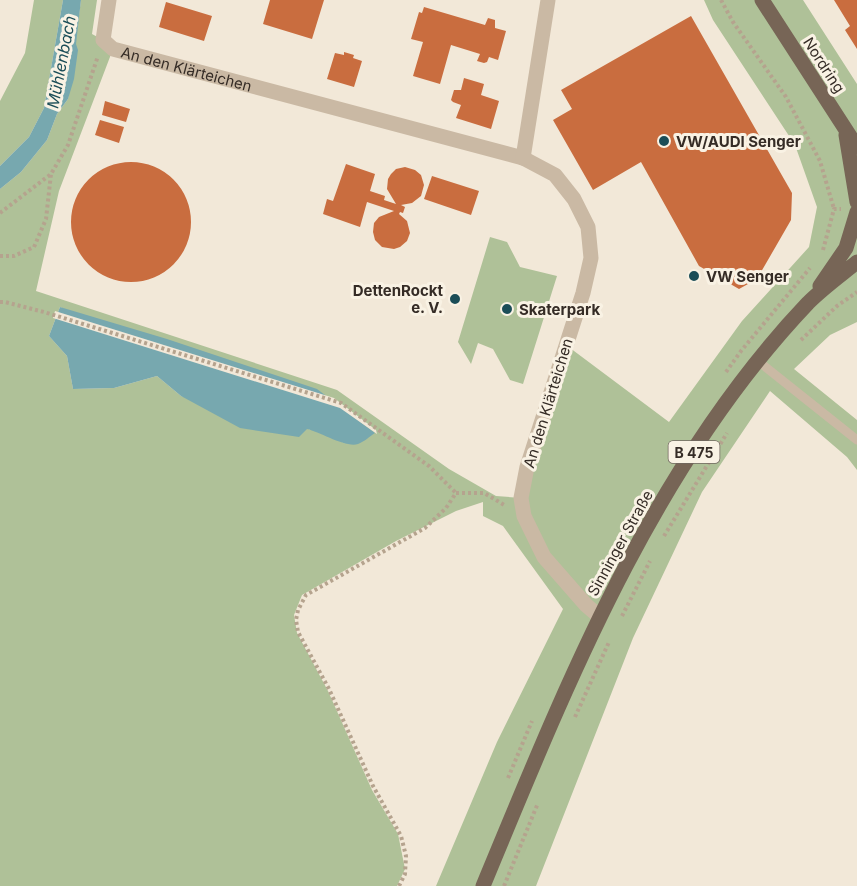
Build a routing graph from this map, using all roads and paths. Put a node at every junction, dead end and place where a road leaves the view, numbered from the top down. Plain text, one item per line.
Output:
1 (109, 0) edge
2 (548, 0) edge
3 (721, 0) edge
4 (762, 0) edge
5 (103, 39) junction
6 (846, 132) junction
7 (857, 147) edge
8 (522, 158) junction
9 (51, 174) junction
10 (857, 202) edge
11 (834, 209) dead end
12 (857, 212) edge
13 (0, 213) edge
14 (0, 255) edge
15 (857, 262) edge
16 (857, 292) edge
17 (0, 296) edge
18 (810, 301) junction
19 (2, 302) edge
20 (799, 342) dead end
21 (758, 360) junction
22 (730, 429) dead end
23 (857, 440) edge
24 (456, 494) junction
25 (524, 516) junction
26 (659, 544) dead end
27 (653, 555) dead end
28 (600, 617) junction
29 (621, 619) dead end
30 (610, 640) dead end
31 (572, 723) dead end
32 (540, 798) dead end
33 (399, 886) edge
34 (483, 886) edge
35 (504, 886) edge

1 - 5 street, An den Klärteichen
2 - 8 street
3 - 11 path
4 - 6 main road, Nordring
5 - 8 street, An den Klärteichen
5 - 9 path
6 - 7 main road, Nordring
6 - 10 main road
8 - 25 street, An den Klärteichen
9 - 13 path
9 - 14 path
12 - 18 main road, B 475
15 - 18 main road, Sinninger Straße / B 475
16 - 20 path
17 - 19 path
18 - 21 main road, Sinninger Straße / B 475
19 - 24 path
21 - 23 lane
21 - 28 main road, Sinninger Straße / B 475
22 - 26 path
24 - 25 path
24 - 33 path
25 - 28 street, An den Klärteichen
27 - 29 path
28 - 34 main road, Sinninger Straße / B 475
30 - 31 path
32 - 35 path

